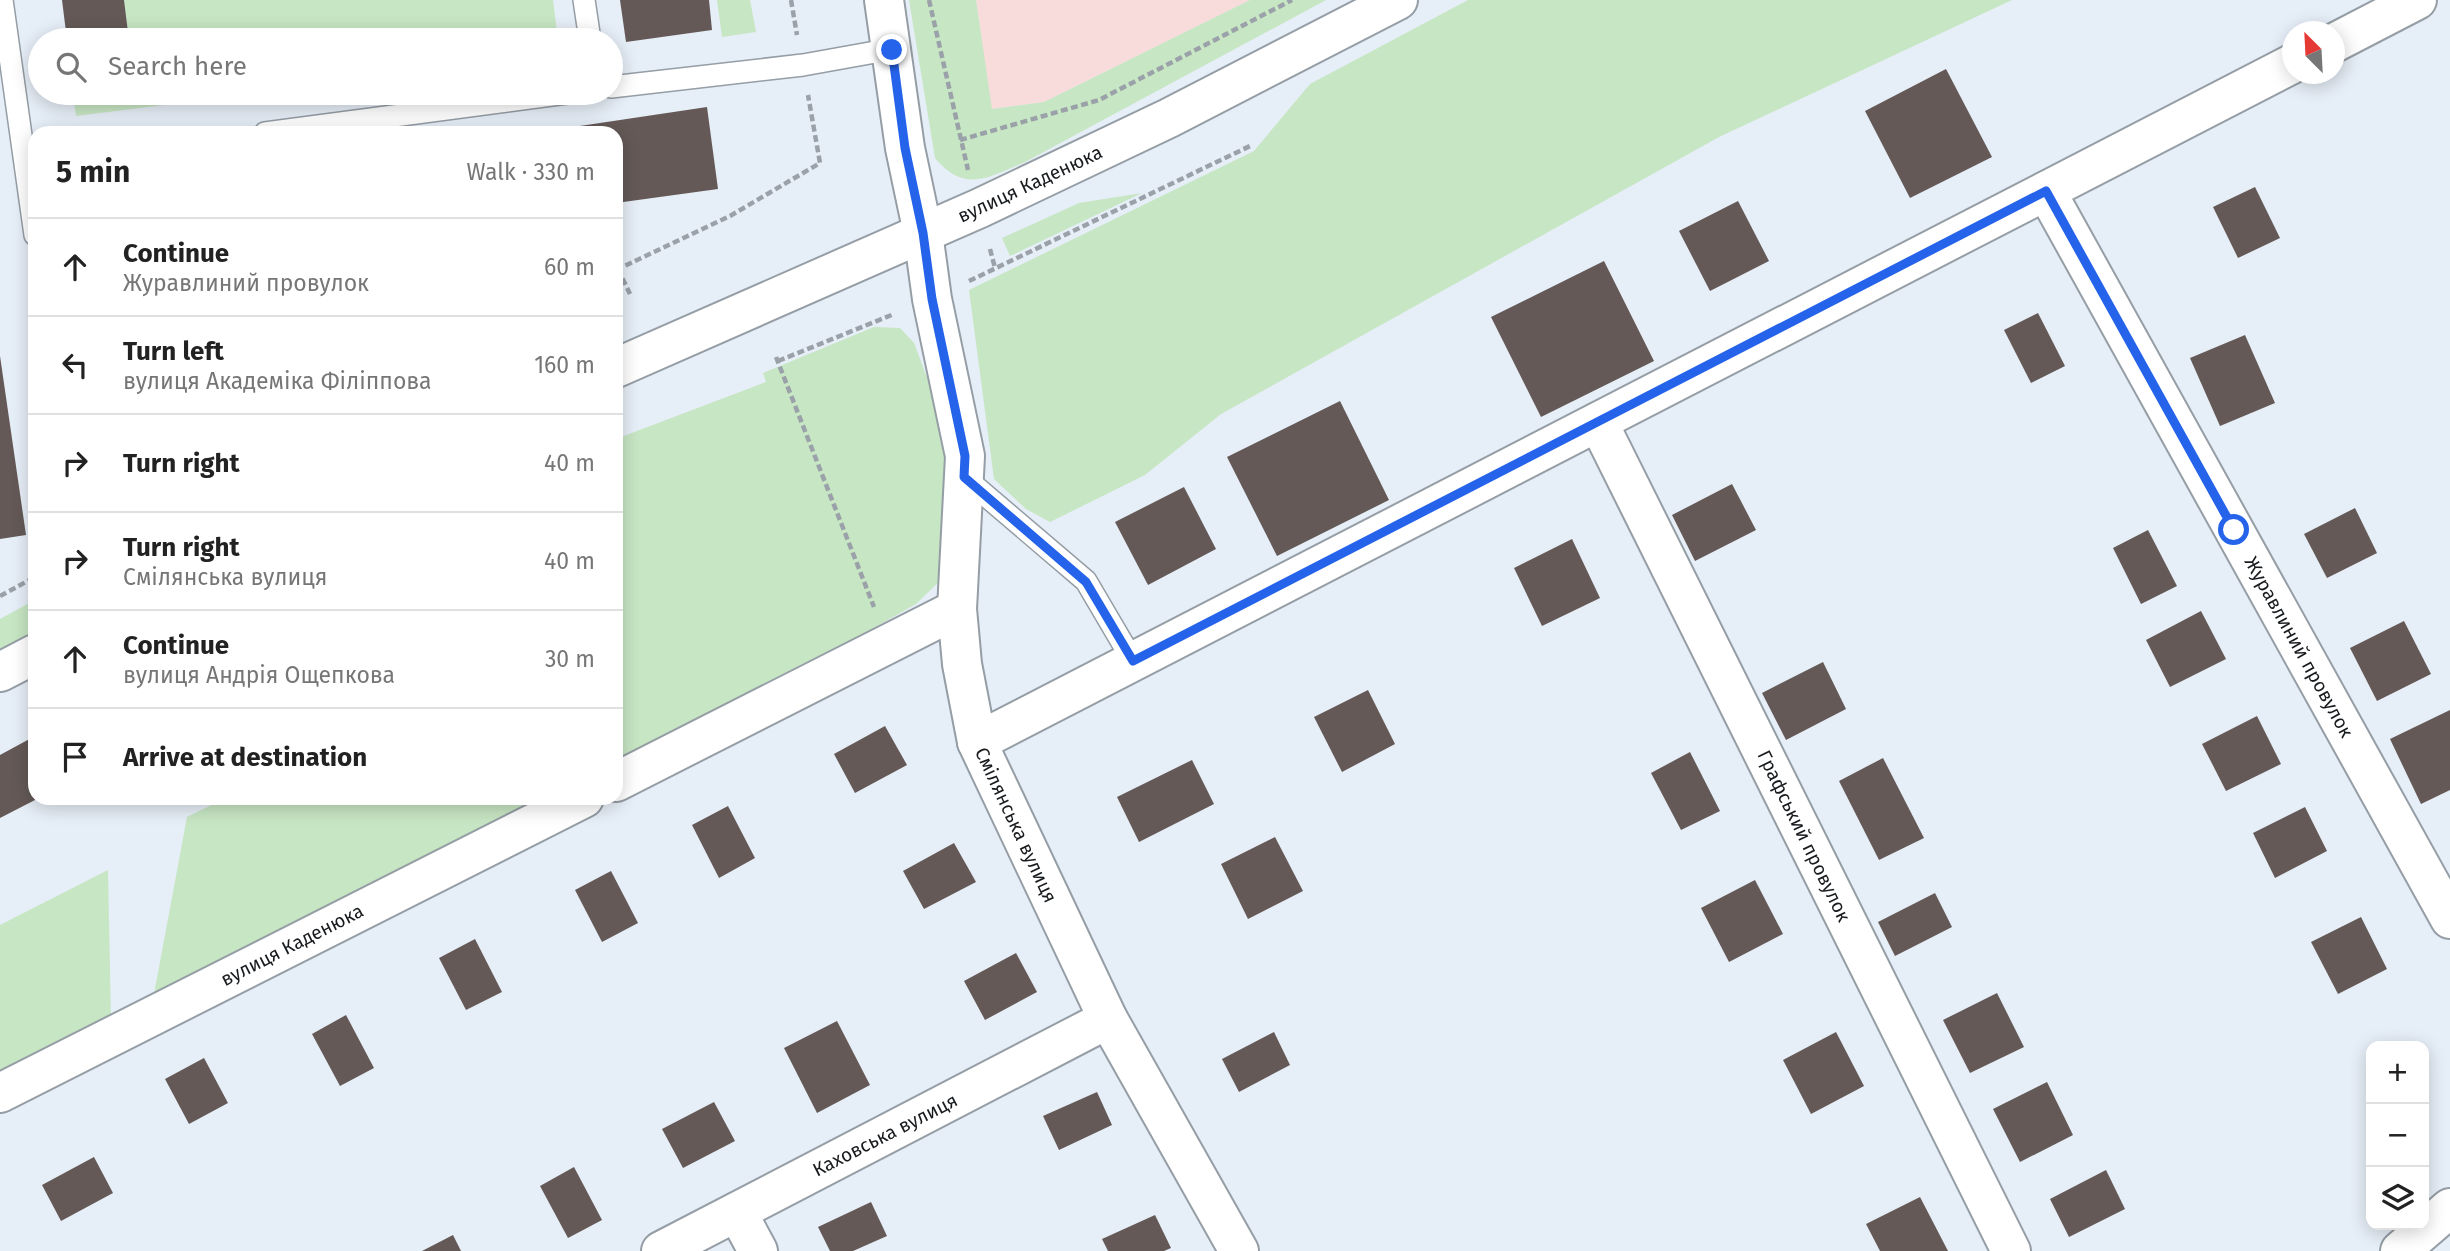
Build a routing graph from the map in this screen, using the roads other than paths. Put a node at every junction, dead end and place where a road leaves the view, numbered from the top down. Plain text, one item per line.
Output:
1 (2, 0) edge
2 (584, 0) edge
3 (884, 0) edge
4 (1398, 0) edge
5 (2417, 0) edge
6 (588, 28) edge
7 (2345, 37) edge
8 (892, 50) junction
9 (2282, 69) edge
10 (623, 86) edge
11 (476, 105) edge
12 (318, 126) edge
13 (28, 152) edge
14 (2046, 191) junction
15 (923, 233) junction
16 (623, 365) edge
17 (1598, 422) junction
18 (964, 477) junction
19 (957, 609) junction
20 (28, 657) edge
21 (1133, 661) junction
22 (0, 672) edge
23 (976, 742) junction
24 (623, 778) edge
25 (570, 805) edge
26 (2450, 919) edge
27 (1108, 1019) junction
28 (0, 1093) edge
29 (2450, 1208) edge
30 (737, 1212) junction
31 (661, 1251) edge
32 (758, 1251) edge
33 (1239, 1251) edge
34 (2011, 1251) edge
35 (2400, 1251) edge

1 - 13 lane
2 - 6 lane
3 - 8 street, Смілянська вулиця
4 - 15 street, вулиця Каденюка
5 - 7 street
8 - 10 lane
8 - 15 street, Смілянська вулиця
9 - 14 street
11 - 12 lane
14 - 17 street
14 - 26 street, Журавлиний провулок
15 - 16 street, вулиця Каденюка
15 - 18 street, Смілянська вулиця
17 - 21 street
17 - 34 street, Графський провулок
18 - 19 street, Смілянська вулиця
18 - 21 lane
19 - 23 street, Смілянська вулиця
19 - 24 street
20 - 22 street
21 - 23 street
23 - 27 street, Смілянська вулиця
25 - 28 street, вулиця Каденюка
27 - 30 street, Каховська вулиця
27 - 33 street, Смілянська вулиця
29 - 35 street
30 - 31 street, Каховська вулиця
30 - 32 street

